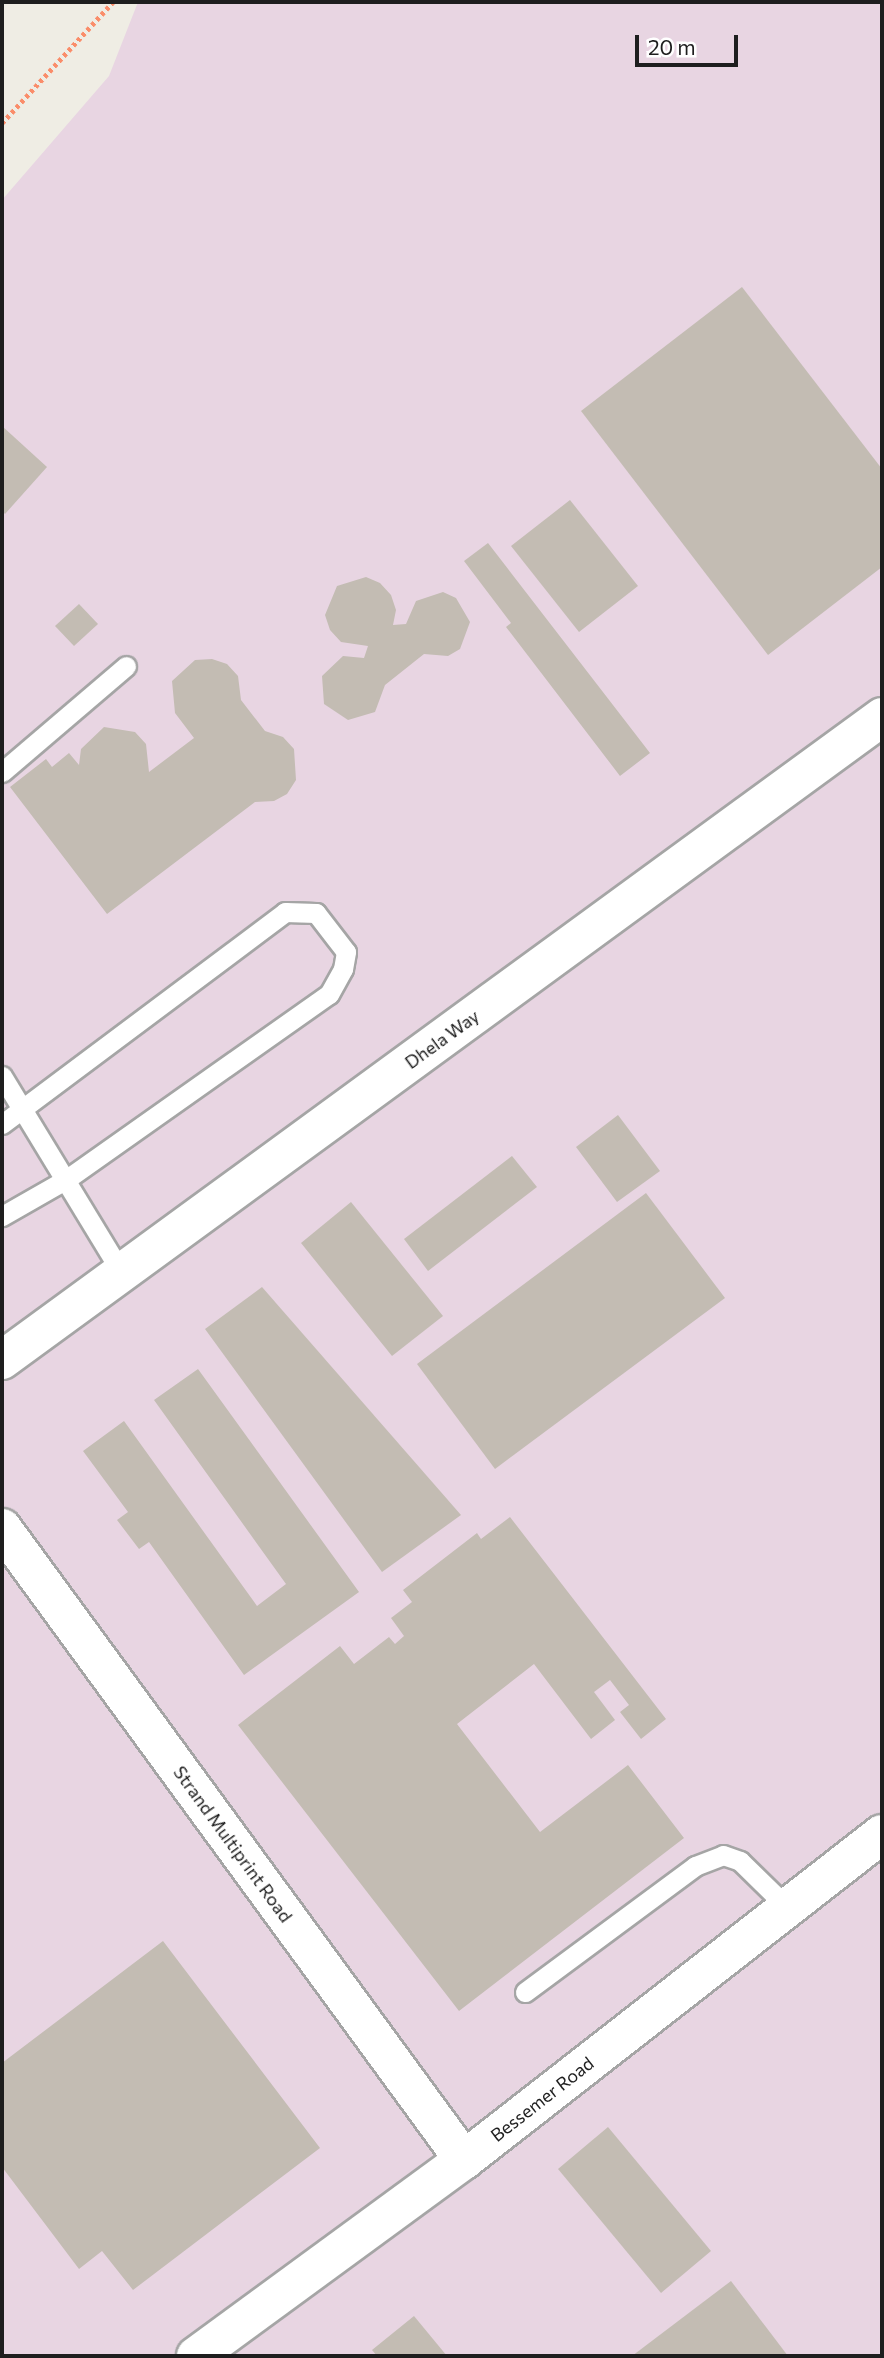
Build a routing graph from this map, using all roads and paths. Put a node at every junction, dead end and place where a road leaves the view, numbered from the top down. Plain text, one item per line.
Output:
1 (113, 2) edge
2 (2, 123) edge
3 (126, 666) dead end
4 (882, 717) edge
5 (2, 772) edge
6 (2, 1076) edge
7 (22, 1110) junction
8 (2, 1124) edge
9 (65, 1180) junction
10 (2, 1216) edge
11 (122, 1273) junction
12 (2, 1360) edge
13 (2, 1528) edge
14 (882, 1834) edge
15 (788, 1908) junction
16 (525, 1992) dead end
17 (464, 2160) junction
18 (197, 2356) edge

1 - 2 path
3 - 5 lane
4 - 11 street, Dhela Way
6 - 7 lane
7 - 8 lane
7 - 9 lane
7 - 9 lane
9 - 10 lane
9 - 11 lane
11 - 12 street, Dhela Way
13 - 17 street, Strand Multiprint Road
14 - 15 street, Bessemer Road
15 - 16 lane
15 - 17 street, Bessemer Road
17 - 18 street, Bessemer Road

